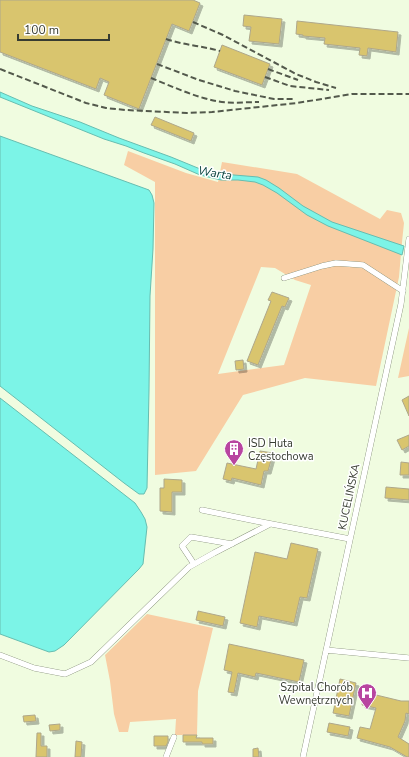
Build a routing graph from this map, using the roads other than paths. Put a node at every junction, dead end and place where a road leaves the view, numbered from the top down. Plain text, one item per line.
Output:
1 (409, 240) edge
2 (284, 278) dead end
3 (403, 291) junction
4 (202, 510) dead end
5 (270, 524) junction
6 (350, 539) junction
7 (232, 544) junction
8 (194, 564) junction
9 (326, 650) junction
10 (0, 655) edge
11 (409, 658) edge
12 (174, 737) dead end
13 (166, 757) edge
14 (302, 757) edge

1 - 3 street, KUCELIŃSKA
2 - 3 street
3 - 6 street, KUCELIŃSKA
4 - 5 street
5 - 6 street
5 - 7 street
6 - 9 street, KUCELIŃSKA
7 - 8 street
7 - 8 street
8 - 10 street
9 - 11 street
9 - 14 street, KUCELIŃSKA
12 - 13 street

